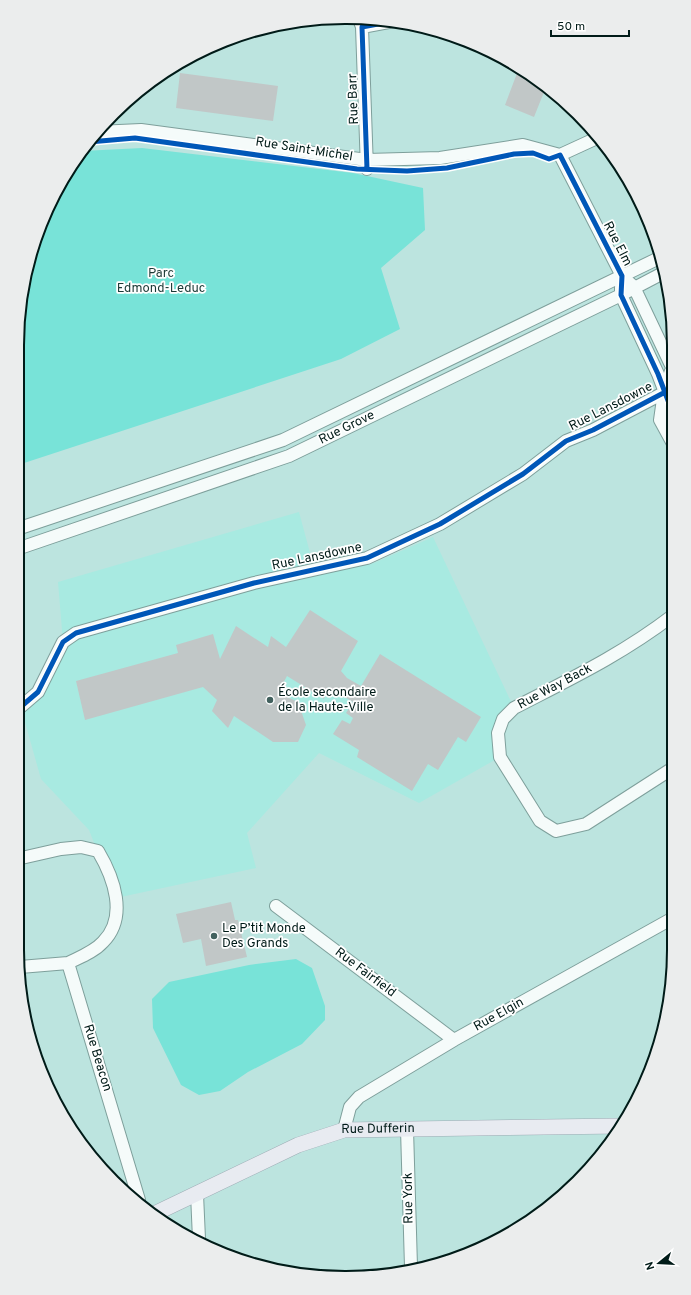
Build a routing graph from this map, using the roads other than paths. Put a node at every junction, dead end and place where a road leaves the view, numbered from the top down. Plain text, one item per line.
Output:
1 (361, 25) edge
2 (106, 132) edge
3 (592, 140) edge
4 (560, 155) junction
5 (367, 164) junction
6 (655, 260) edge
7 (659, 275) edge
8 (622, 276) junction
9 (634, 287) junction
10 (621, 295) junction
11 (667, 357) edge
12 (667, 388) edge
13 (667, 391) edge
14 (667, 394) edge
15 (667, 433) edge
16 (24, 527) edge
17 (24, 547) edge
18 (667, 620) edge
19 (24, 704) edge
20 (667, 772) edge
21 (24, 857) edge
22 (276, 906) dead end
23 (667, 921) edge
24 (68, 963) junction
25 (25, 967) edge
26 (454, 1040) junction
27 (612, 1129) edge
28 (344, 1130) junction
29 (407, 1130) junction
30 (137, 1194) edge
31 (197, 1194) junction
32 (159, 1212) edge
33 (199, 1236) edge
34 (411, 1264) edge

1 - 5 street, Rue Barr
2 - 5 street, Rue Saint-Michel
3 - 4 street
4 - 5 street, Rue Saint-Michel
4 - 8 street, Rue Elm
6 - 8 street, Rue Grove
7 - 9 street, Rue Grove
8 - 9 street, Rue Elm
8 - 10 street, Rue Elm
8 - 16 street, Rue Grove
9 - 10 street, Rue Grove
9 - 11 street, Rue Elm
10 - 12 street, Rue Elm
10 - 17 street, Rue Grove
13 - 19 street, Rue Lansdowne
14 - 15 street, Rue Elm
18 - 20 street, Rue Way Back
21 - 24 street
22 - 26 street, Rue Fairfield
23 - 26 street, Rue Elgin
24 - 25 street
24 - 30 street, Rue Beacon
26 - 28 street, Rue Elgin
27 - 29 main road, Rue Dufferin
28 - 29 main road, Rue Dufferin
28 - 31 main road, Rue Dufferin
29 - 34 street, Rue York
31 - 32 main road, Rue Dufferin
31 - 33 street

